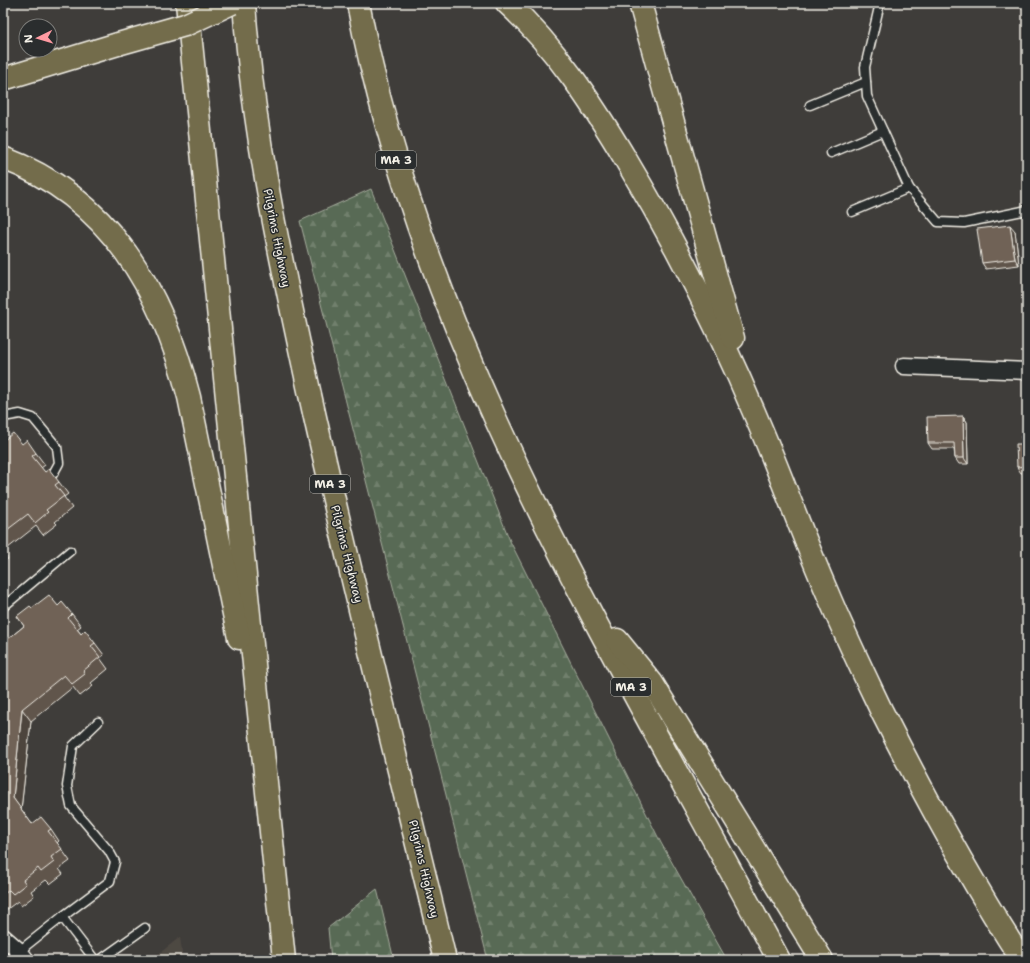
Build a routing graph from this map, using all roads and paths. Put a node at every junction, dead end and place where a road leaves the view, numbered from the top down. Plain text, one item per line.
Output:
1 (187, 3) edge
2 (232, 3) edge
3 (244, 3) edge
4 (358, 3) edge
5 (507, 3) edge
6 (640, 3) edge
7 (880, 3) edge
8 (118, 44) junction
9 (3, 70) edge
10 (3, 79) edge
11 (866, 82) junction
12 (810, 105) dead end
13 (883, 131) junction
14 (831, 153) dead end
15 (3, 158) edge
16 (3, 172) edge
17 (909, 188) junction
18 (1027, 210) edge
19 (852, 212) dead end
20 (121, 246) junction
21 (904, 366) dead end
22 (1027, 372) edge
23 (3, 417) edge
24 (775, 464) junction
25 (54, 474) edge
26 (70, 551) dead end
27 (584, 598) junction
28 (3, 607) edge
29 (98, 722) dead end
30 (269, 816) junction
31 (953, 847) junction
32 (62, 917) junction
33 (144, 928) dead end
34 (3, 937) edge
35 (18, 957) edge
36 (95, 960) edge
37 (100, 960) edge
38 (284, 960) edge
39 (445, 960) edge
40 (778, 960) edge
41 (822, 960) edge
42 (1008, 960) edge
43 (1022, 960) edge

1 - 30 highway
2 - 8 highway, bridge
3 - 39 highway, Pilgrims Highway / MA 3
4 - 27 highway, MA 3
5 - 24 highway
6 - 24 highway
7 - 11 lane
8 - 9 highway
8 - 10 highway
11 - 12 lane
11 - 13 lane
13 - 14 lane
13 - 17 lane
15 - 20 highway
16 - 20 highway
17 - 18 lane
17 - 19 lane
20 - 30 highway
21 - 22 street
23 - 25 lane
24 - 31 highway
26 - 28 lane
27 - 40 highway, MA 3
27 - 41 highway
29 - 32 lane
30 - 38 highway
31 - 42 highway
31 - 43 highway
32 - 35 lane
32 - 36 lane
33 - 37 lane
34 - 35 street

